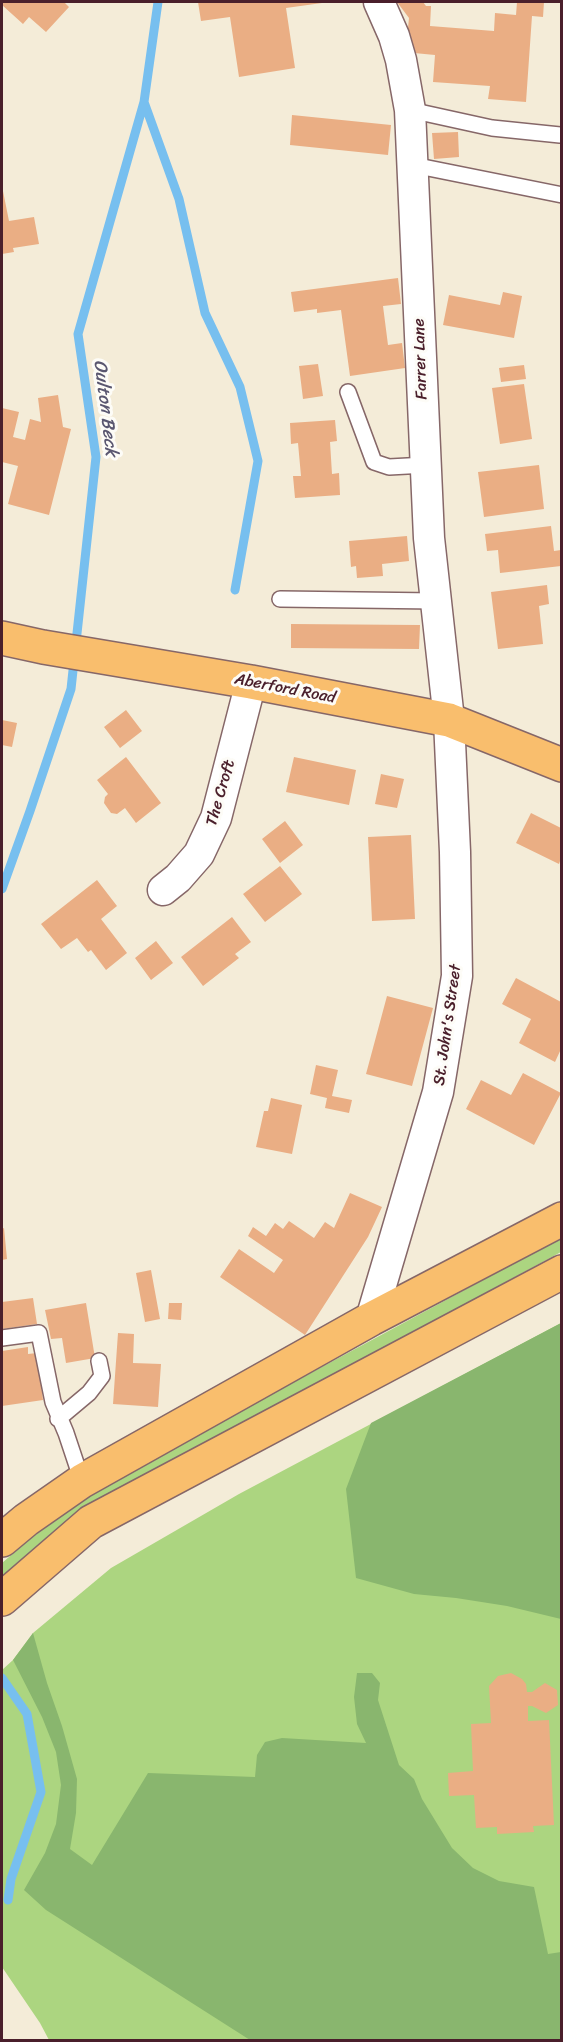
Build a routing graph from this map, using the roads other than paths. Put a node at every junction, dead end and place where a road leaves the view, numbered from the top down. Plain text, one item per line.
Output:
1 (379, 2) edge
2 (410, 110) junction
3 (560, 135) dead end
4 (413, 165) junction
5 (561, 195) edge
6 (348, 392) dead end
7 (426, 465) junction
8 (280, 599) dead end
9 (436, 600) junction
10 (2, 638) edge
11 (251, 682) junction
12 (449, 720) junction
13 (561, 765) edge
14 (163, 890) dead end
15 (561, 1219) edge
16 (561, 1272) edge
17 (371, 1319) junction
18 (2, 1338) edge
19 (99, 1360) dead end
20 (58, 1419) junction
21 (82, 1481) junction
22 (2, 1540) edge
23 (2, 1599) edge

1 - 2 street, Farrer Lane
2 - 3 lane
2 - 4 street, Farrer Lane
4 - 5 lane
4 - 7 street, Farrer Lane
6 - 7 lane
7 - 9 street, Farrer Lane
8 - 9 lane
9 - 12 street, Farrer Lane
10 - 11 main road, Aberford Road
11 - 12 main road, Aberford Road
11 - 14 street, The Croft
12 - 13 main road, Aberford Road
12 - 17 street, St. John's Street
15 - 17 main road
16 - 23 main road
17 - 21 main road
18 - 20 lane
19 - 20 lane
20 - 21 lane
21 - 22 main road

